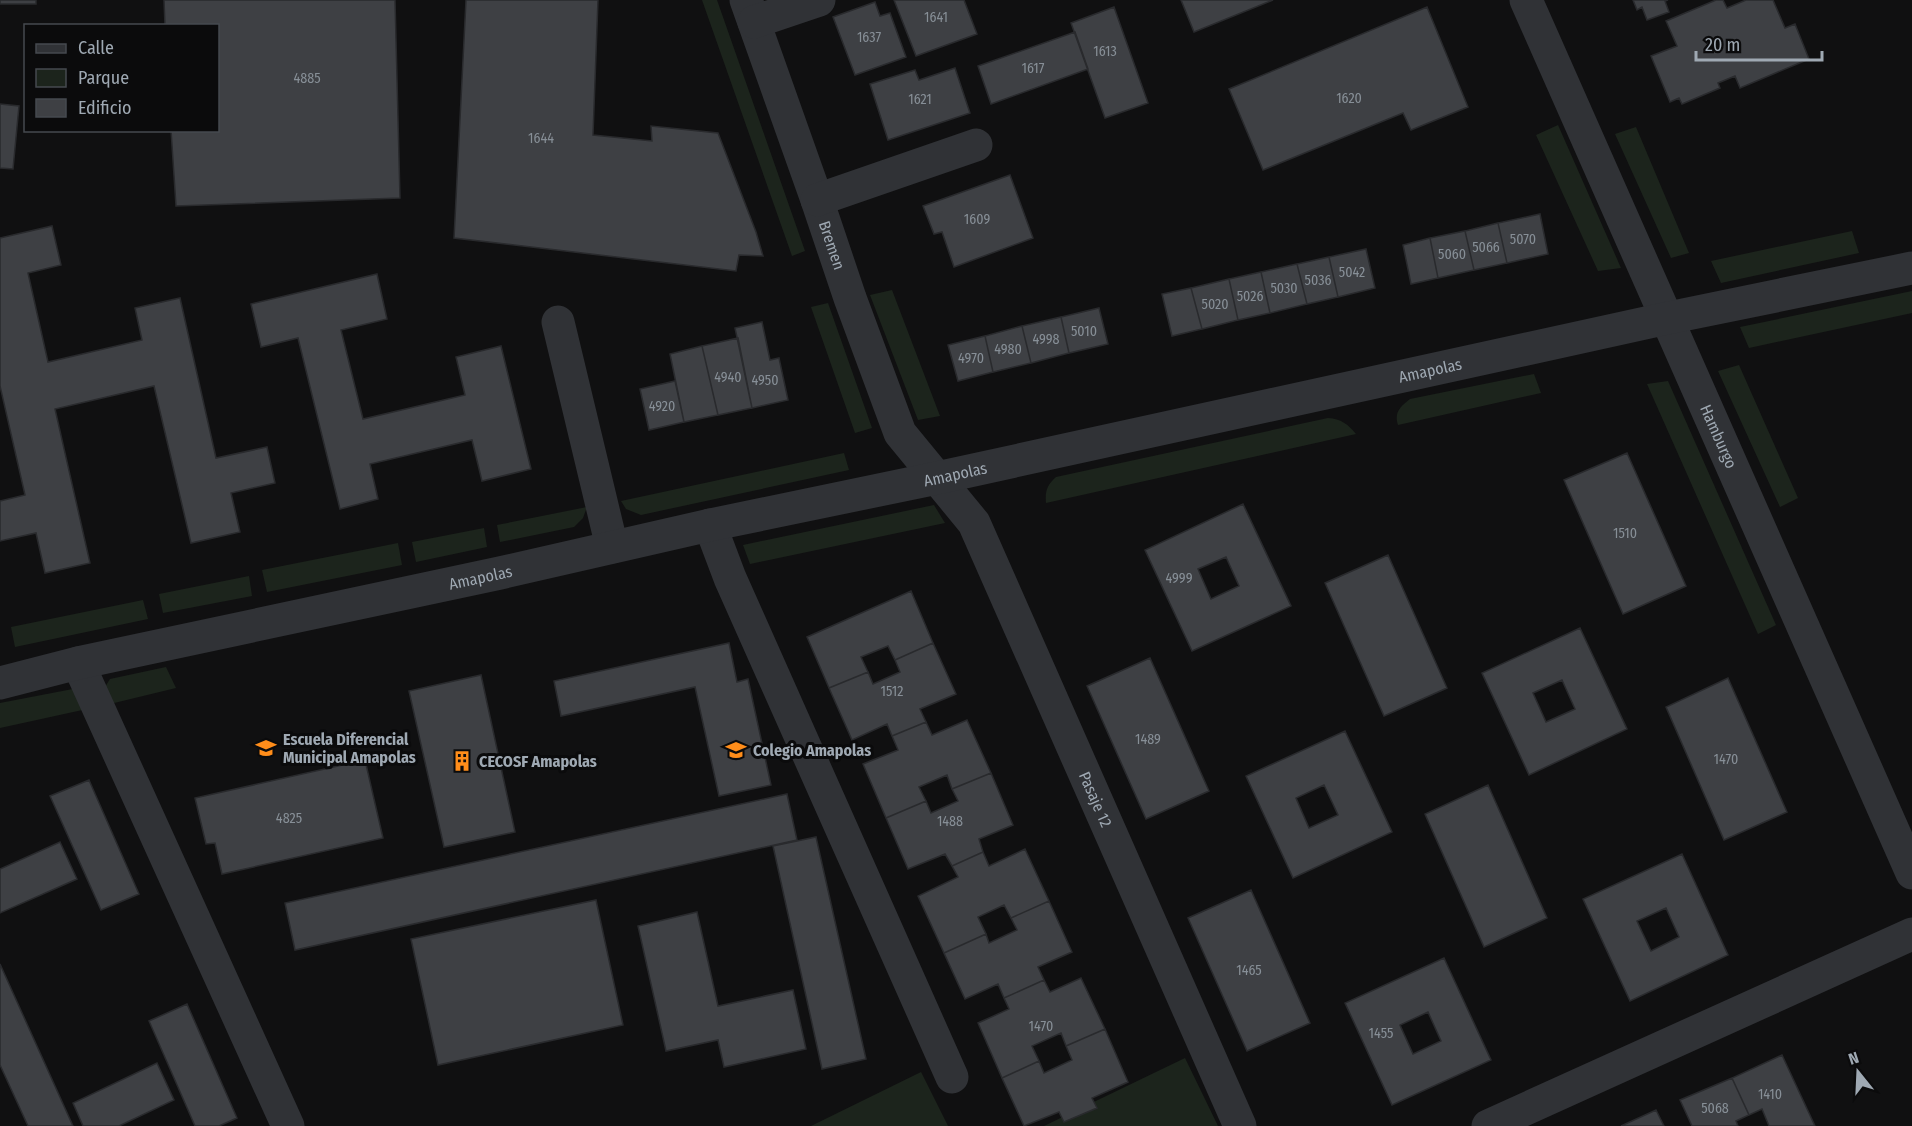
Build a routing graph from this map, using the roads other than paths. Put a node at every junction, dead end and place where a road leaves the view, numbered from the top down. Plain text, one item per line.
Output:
1 (819, 0) edge
2 (1526, 0) edge
3 (750, 11) edge
4 (976, 144) dead end
5 (818, 200) junction
6 (1912, 268) edge
7 (1668, 318) junction
8 (558, 322) dead end
9 (938, 478) junction
10 (711, 525) junction
11 (612, 547) junction
12 (78, 663) junction
13 (0, 683) edge
14 (1912, 870) edge
15 (1912, 934) edge
16 (952, 1077) dead end
17 (288, 1126) edge
18 (1240, 1126) edge
19 (1488, 1126) edge

1 - 3 street
2 - 7 street, Hamburgo
3 - 5 street, Bremen
4 - 5 street
5 - 9 street, Bremen
6 - 7 street, Amapolas
7 - 9 street, Amapolas
7 - 14 street, Hamburgo
8 - 11 street
9 - 10 street, Amapolas
9 - 18 street, Pasaje 12
10 - 11 street, Amapolas
10 - 16 street
11 - 12 street, Amapolas
12 - 13 street, Amapolas
12 - 17 street
15 - 19 street

